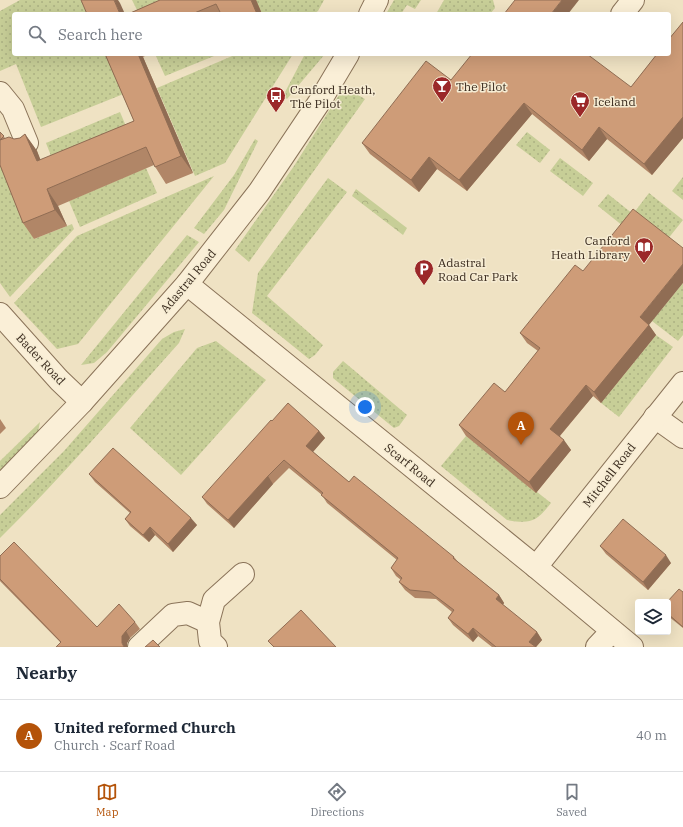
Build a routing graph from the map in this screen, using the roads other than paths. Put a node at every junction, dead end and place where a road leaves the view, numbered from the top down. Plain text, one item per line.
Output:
1 (377, 0) edge
2 (633, 0) edge
3 (371, 12) edge
4 (624, 12) edge
5 (347, 56) edge
6 (0, 95) edge
7 (27, 144) edge
8 (187, 284) junction
9 (0, 314) edge
10 (683, 383) edge
11 (82, 402) junction
12 (656, 416) junction
13 (683, 437) edge
14 (0, 486) edge
15 (536, 567) junction
16 (243, 574) dead end
17 (208, 622) junction
18 (612, 631) junction
19 (139, 647) edge
20 (216, 647) edge
21 (597, 647) edge
22 (632, 647) edge

1 - 3 street
2 - 4 street
5 - 8 street, Adastral Road
6 - 7 street
8 - 11 street, Adastral Road
8 - 15 street, Scarf Road
9 - 11 street, Bader Road
10 - 12 street, Mitchell Road
11 - 14 street, Adastral Road
12 - 13 street
12 - 15 street, Mitchell Road
15 - 18 street, Scarf Road
16 - 17 street
17 - 19 street
17 - 20 street
18 - 21 street
18 - 22 street, Scarf Road

